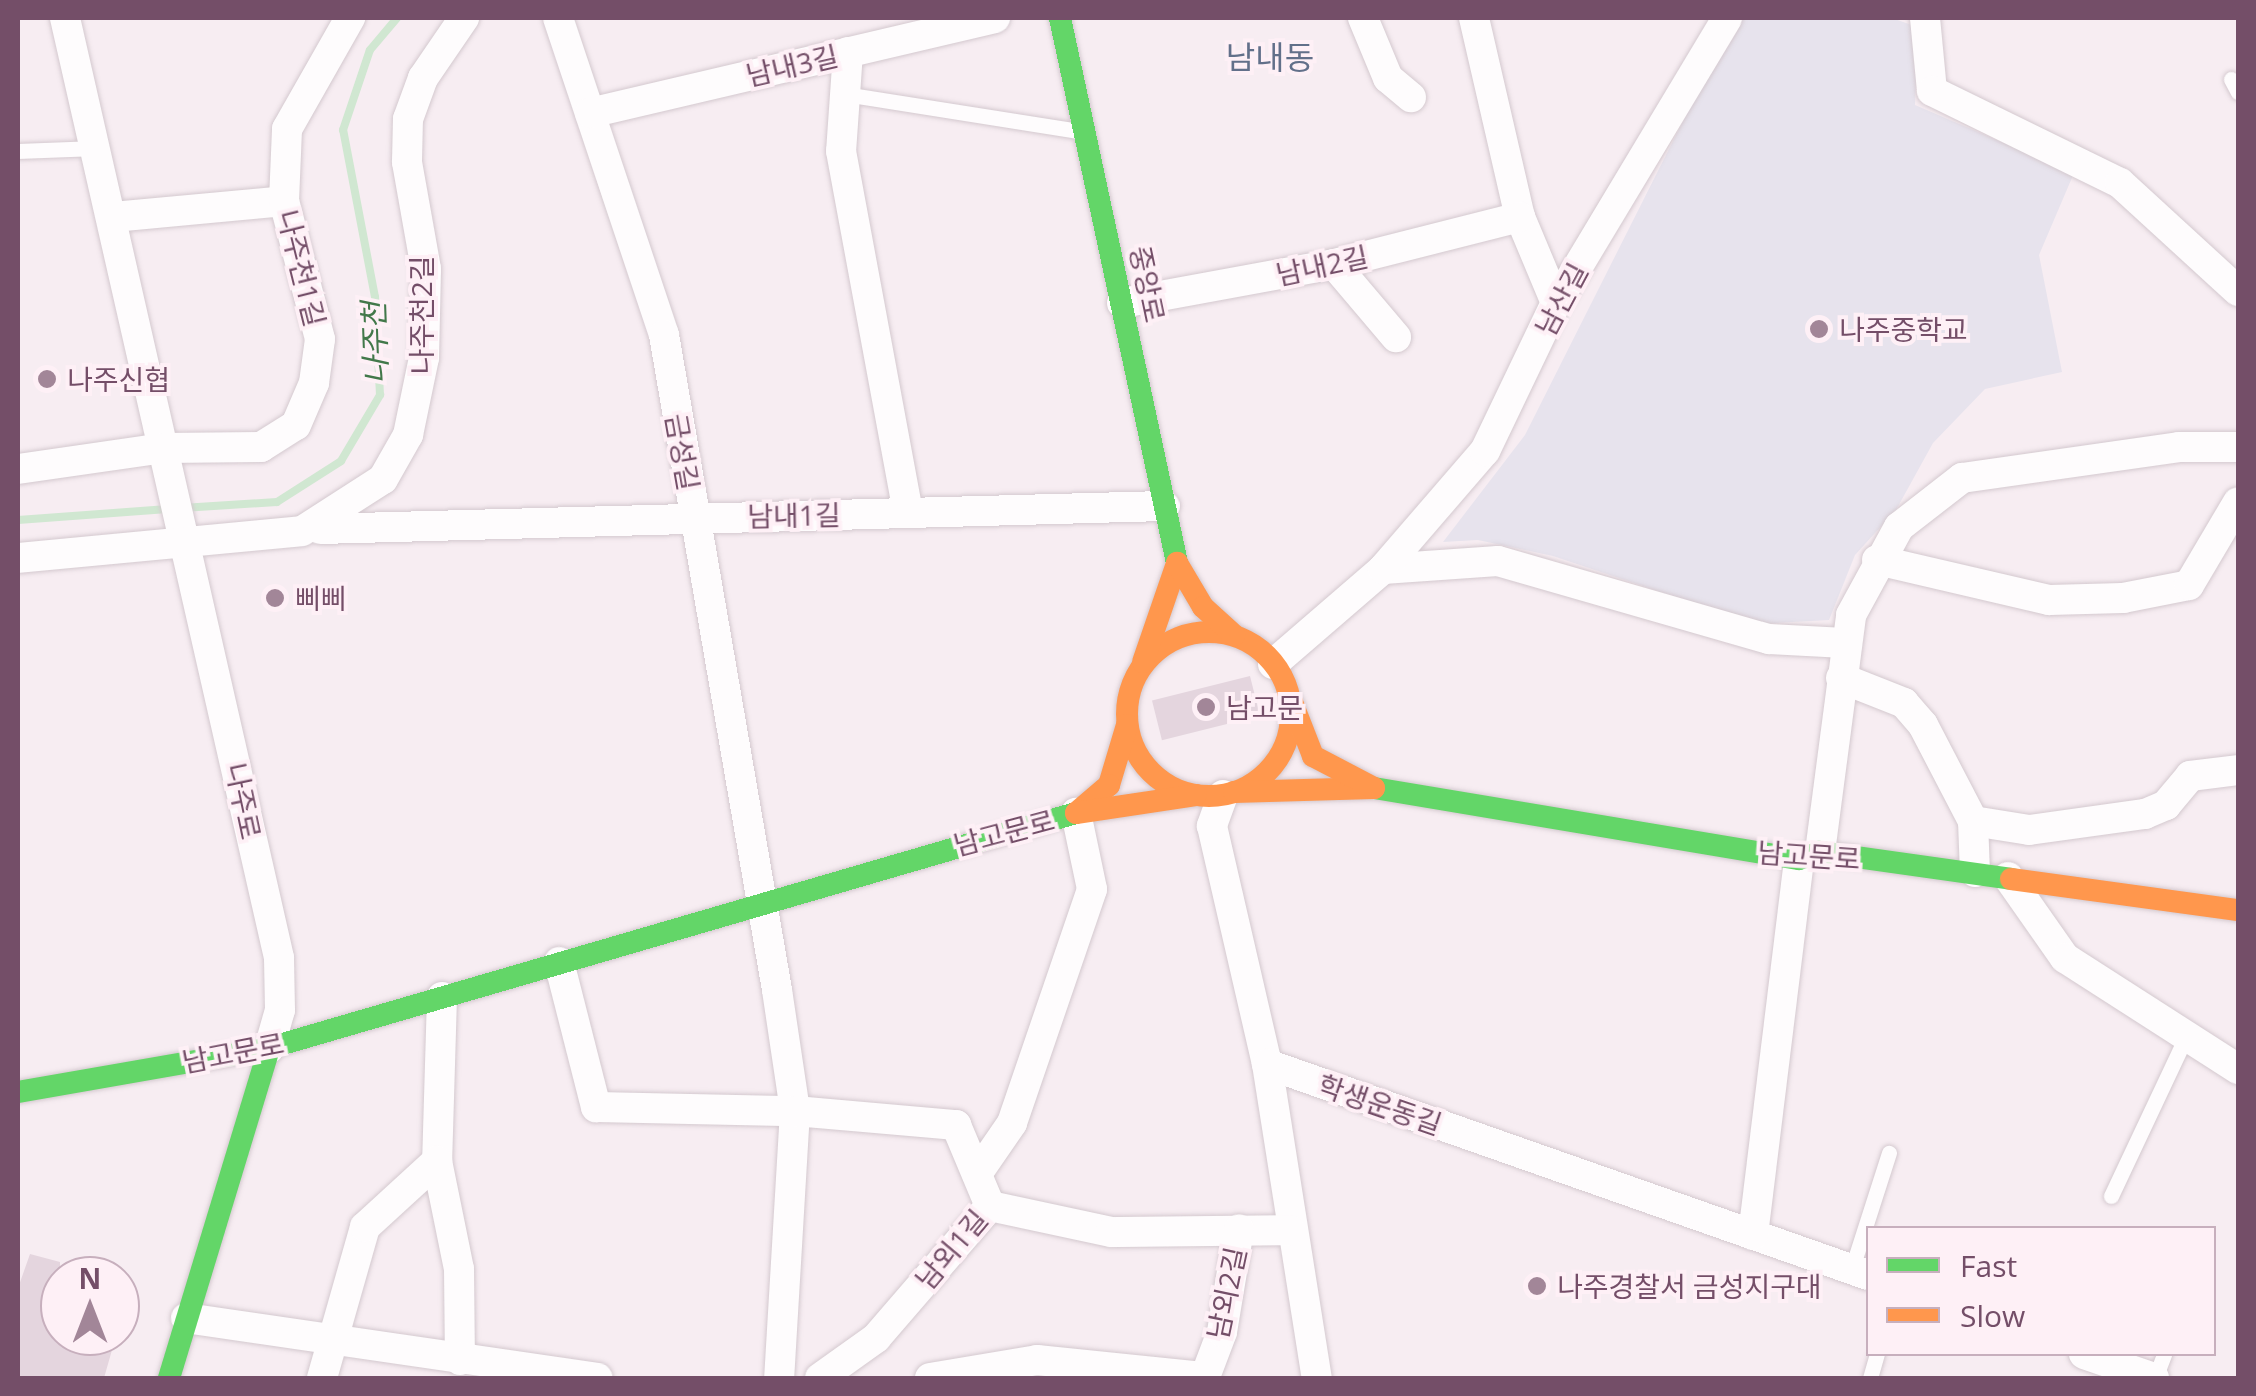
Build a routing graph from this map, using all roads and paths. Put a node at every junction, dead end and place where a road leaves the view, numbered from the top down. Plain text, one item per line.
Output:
1 (64, 18) edge
2 (350, 18) edge
3 (464, 18) edge
4 (558, 18) edge
5 (995, 18) edge
6 (1060, 18) edge
7 (1363, 18) edge
8 (1474, 18) edge
9 (1727, 18) edge
10 (1925, 18) edge
11 (848, 52) junction
12 (845, 94) junction
13 (1411, 98) dead end
14 (590, 112) junction
15 (1084, 132) junction
16 (96, 148) junction
17 (18, 151) edge
18 (284, 201) junction
19 (112, 217) junction
20 (1520, 217) junction
21 (1334, 264) junction
22 (2238, 292) edge
23 (1122, 302) junction
24 (1556, 303) junction
25 (1396, 337) dead end
26 (2238, 447) edge
27 (165, 452) junction
28 (18, 469) edge
29 (2238, 502) edge
30 (1166, 506) junction
31 (908, 512) junction
32 (694, 517) junction
33 (302, 531) junction
34 (185, 535) junction
35 (18, 558) edge
36 (1878, 560) junction
37 (1177, 564) junction
38 (1382, 569) junction
39 (1234, 635) junction
40 (1846, 642) junction
41 (1274, 664) junction
42 (1137, 674) junction
43 (1841, 678) junction
44 (1290, 694) junction
45 (1127, 724) junction
46 (2238, 770) edge
47 (1374, 788) junction
48 (1218, 794) junction
49 (1076, 813) junction
50 (1972, 821) junction
51 (1809, 856) junction
52 (1976, 872) junction
53 (2008, 878) junction
54 (759, 899) junction
55 (2238, 910) edge
56 (559, 962) junction
57 (442, 997) junction
58 (2186, 1040) junction
59 (269, 1048) junction
60 (1267, 1064) junction
61 (2238, 1069) edge
62 (18, 1092) edge
63 (795, 1111) junction
64 (1890, 1154) dead end
65 (436, 1161) junction
66 (977, 1174) junction
67 (2111, 1196) dead end
68 (990, 1206) junction
69 (1872, 1226) edge
70 (1240, 1228) junction
71 (1290, 1230) junction
72 (1753, 1236) junction
73 (1860, 1272) edge
74 (186, 1318) junction
75 (332, 1345) junction
76 (2090, 1356) edge
77 (460, 1360) junction
78 (169, 1378) edge
79 (322, 1378) edge
80 (598, 1378) edge
81 (779, 1378) edge
82 (820, 1378) edge
83 (930, 1378) edge
84 (1318, 1378) edge
85 (2155, 1378) edge

1 - 16 street, 나주로
2 - 18 street, 나주천1길
3 - 33 street, 나주천2길
4 - 14 street, 금성길
5 - 11 street, 남내3길
6 - 15 street, 중앙로
7 - 13 street
8 - 20 street
9 - 24 street, 남산길
10 - 22 street
11 - 12 street
11 - 14 street, 남내3길
12 - 15 lane, 남내3길
12 - 31 street
14 - 32 street, 금성길
15 - 23 street, 중앙로
16 - 17 lane
16 - 19 street, 나주로
18 - 19 street
18 - 27 street, 나주천1길
19 - 27 street, 나주로
20 - 21 street, 남내2길
20 - 24 street
21 - 23 street, 남내2길
21 - 25 street
23 - 30 street, 중앙로
24 - 38 street, 남산길
26 - 36 street
27 - 28 street, 나주천1길
27 - 34 street, 나주로
29 - 36 street
30 - 31 street, 남내1길
30 - 37 street, 중앙로
31 - 32 street, 남내1길
32 - 33 street, 남내1길
32 - 54 street, 금성길
33 - 34 street, 나주천2길
34 - 35 street, 나주천2길
34 - 59 street, 나주로
36 - 40 street
37 - 39 street
37 - 42 street
38 - 40 street
38 - 41 street, 남산길
39 - 41 street
39 - 42 street
40 - 43 street
41 - 44 street
42 - 45 street
43 - 50 street
43 - 51 street
44 - 47 street
44 - 48 street
45 - 48 street
45 - 49 street
46 - 50 street
47 - 48 street
47 - 51 street, 남고문로
48 - 49 street
48 - 60 street
49 - 54 street, 남고문로
49 - 66 street, 남고문로
50 - 52 street
51 - 52 street, 남고문로
51 - 72 street
52 - 53 street, 남고문로
53 - 55 street, 남고문로
53 - 58 street
54 - 56 street, 남고문로
54 - 63 street
56 - 57 street, 남고문로
56 - 63 street, 남외1길
57 - 59 street, 남고문로
57 - 65 street
58 - 61 street
58 - 67 lane
59 - 62 street, 남고문로
59 - 74 street, 나주로
60 - 71 street, 남외2길
60 - 72 street, 학생운동길
63 - 66 street, 남외1길
63 - 81 street
64 - 69 lane, 학생운동길
65 - 75 street
65 - 77 street
66 - 68 street, 남외1길
68 - 70 street, 남외2길
68 - 82 street, 남외1길
70 - 71 street, 남외2길
70 - 83 street, 남외2길
71 - 84 street, 남외2길
72 - 73 street, 학생운동길
74 - 75 street
74 - 78 street, 나주로
75 - 77 street
75 - 79 street
76 - 85 street
77 - 80 street

